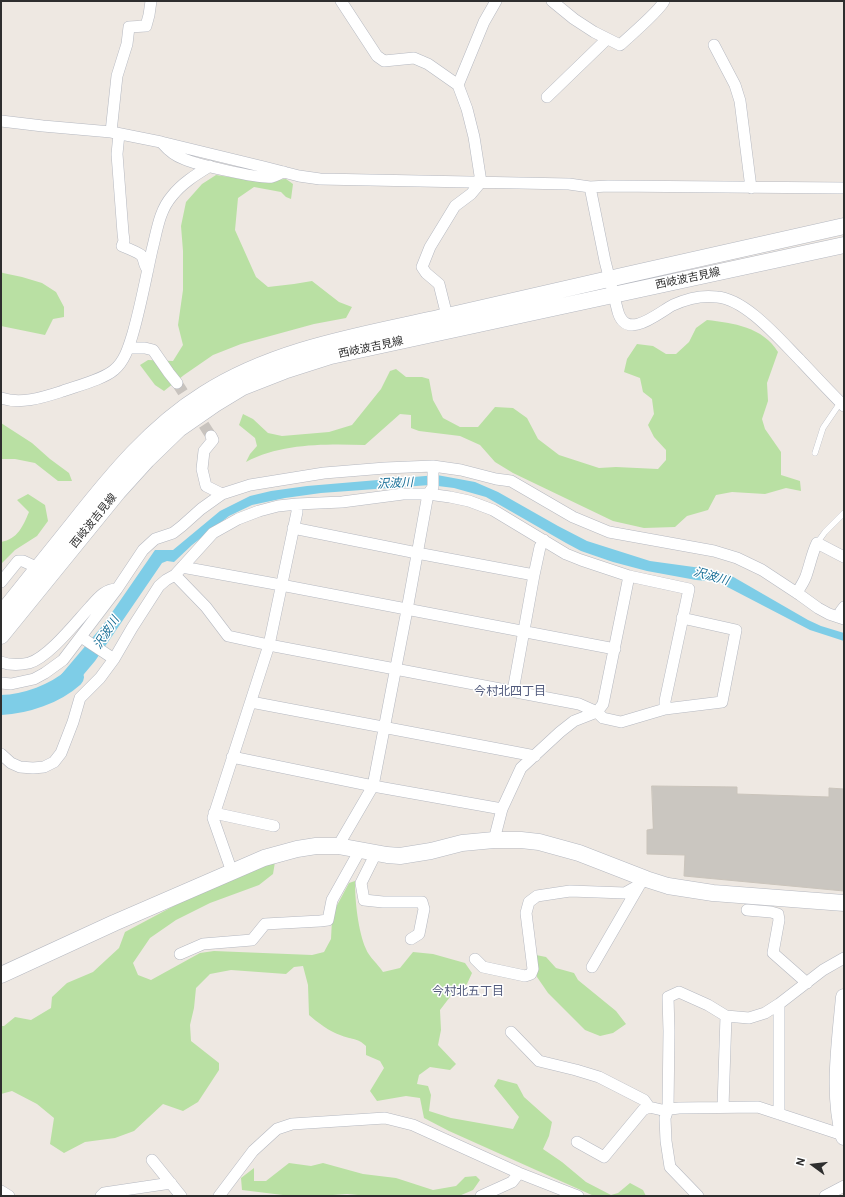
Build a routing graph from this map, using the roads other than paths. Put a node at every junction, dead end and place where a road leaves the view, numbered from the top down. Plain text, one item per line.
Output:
1 (151, 1) edge
2 (341, 1) edge
3 (496, 1) edge
4 (552, 1) edge
5 (664, 1) edge
6 (607, 39) junction
7 (714, 45) dead end
8 (458, 85) junction
9 (546, 97) dead end
10 (1, 121) edge
11 (115, 133) junction
12 (161, 142) junction
13 (210, 166) junction
14 (284, 172) junction
15 (480, 182) junction
16 (590, 187) junction
17 (751, 188) junction
18 (844, 188) edge
19 (844, 226) edge
20 (844, 245) edge
21 (148, 270) junction
22 (610, 278) junction
23 (614, 296) junction
24 (447, 316) junction
25 (128, 348) junction
26 (177, 383) tunnel mouth
27 (1, 398) edge
28 (842, 405) edge
29 (211, 436) dead end
30 (815, 453) dead end
31 (433, 468) junction
32 (430, 491) junction
33 (222, 494) junction
34 (297, 504) junction
35 (844, 513) edge
36 (293, 528) junction
37 (544, 540) junction
38 (817, 543) junction
39 (418, 553) junction
40 (844, 556) edge
41 (38, 568) junction
42 (178, 571) junction
43 (534, 575) junction
44 (629, 576) junction
45 (1, 582) edge
46 (281, 585) junction
47 (117, 589) junction
48 (797, 593) junction
49 (844, 606) edge
50 (407, 610) junction
51 (1, 614) edge
52 (682, 618) junction
53 (841, 618) edge
54 (523, 631) junction
55 (1, 636) edge
56 (83, 638) junction
57 (269, 645) junction
58 (615, 650) junction
59 (113, 658) junction
60 (1, 662) edge
61 (396, 669) junction
62 (1, 683) edge
63 (513, 691) junction
64 (251, 702) junction
65 (665, 710) junction
66 (597, 712) junction
67 (384, 727) junction
68 (1, 754) edge
69 (535, 756) junction
70 (232, 757) junction
71 (373, 786) junction
72 (502, 809) junction
73 (214, 813) junction
74 (274, 826) dead end
75 (494, 840) junction
76 (338, 846) junction
77 (360, 850) junction
78 (376, 853) junction
79 (232, 872) junction
80 (642, 882) junction
81 (844, 904) edge
82 (747, 910) dead end
83 (411, 939) dead end
84 (180, 954) dead end
85 (844, 958) edge
86 (475, 959) dead end
87 (592, 967) dead end
88 (1, 975) edge
89 (807, 983) junction
90 (844, 997) edge
91 (779, 1004) junction
92 (726, 1016) junction
93 (511, 1032) dead end
94 (649, 1107) junction
95 (723, 1107) junction
96 (668, 1110) junction
97 (779, 1114) junction
98 (844, 1136) edge
99 (577, 1142) dead end
100 (152, 1160) dead end
101 (520, 1173) junction
102 (171, 1184) junction
103 (844, 1186) edge
104 (1, 1191) edge
105 (224, 1195) edge
106 (9, 1196) edge
107 (101, 1196) edge
108 (181, 1196) edge
109 (481, 1196) edge
110 (578, 1196) edge
111 (698, 1196) edge
112 (825, 1196) edge

1 - 11 street
2 - 8 street
3 - 8 street
4 - 6 street
5 - 6 street
6 - 9 street
7 - 17 street
8 - 15 street
10 - 11 street
11 - 12 street
11 - 21 street
12 - 13 street
12 - 14 street
13 - 14 street
13 - 21 street
14 - 15 street
15 - 16 street
15 - 24 street
16 - 17 street
16 - 22 street
17 - 18 street
19 - 22 main road, 西岐波吉見線
20 - 23 main road, 西岐波吉見線
21 - 25 street
22 - 23 street
22 - 24 main road, 西岐波吉見線
23 - 28 street
23 - 55 main road, 西岐波吉見線
24 - 41 main road, 西岐波吉見線
25 - 26 street
25 - 27 street
28 - 30 lane
29 - 33 street
31 - 32 street
31 - 33 street
31 - 48 street
32 - 34 street
32 - 37 street
32 - 39 street
33 - 47 street
34 - 36 street
34 - 42 street
35 - 38 lane
36 - 39 street
36 - 46 street
37 - 43 street
37 - 44 street
38 - 40 street
38 - 48 street
39 - 43 street
39 - 50 street
41 - 45 street
41 - 51 main road, 西岐波吉見線
42 - 46 street
42 - 57 street
42 - 59 street
43 - 54 street
44 - 52 street
44 - 58 street
46 - 50 street
46 - 57 street
47 - 56 street
47 - 60 street
48 - 53 street
49 - 53 street
50 - 54 street
50 - 61 street
52 - 65 street
52 - 65 street
54 - 58 street
54 - 63 street
56 - 59 street
56 - 62 street
57 - 61 street
57 - 64 street
58 - 66 street
59 - 68 street
61 - 63 street
61 - 67 street
63 - 66 street
64 - 67 street
64 - 70 street
65 - 66 street
66 - 69 street
67 - 69 street
67 - 71 street
69 - 72 street
70 - 71 street
70 - 73 street
71 - 72 street
71 - 76 street
72 - 75 street
73 - 74 street
73 - 79 street
75 - 78 main road
75 - 80 main road
76 - 77 main road
76 - 79 main road
77 - 78 main road
77 - 84 street
78 - 83 street
79 - 88 main road
80 - 81 main road
80 - 86 street
80 - 87 street
82 - 89 street
85 - 89 street
89 - 91 street
90 - 98 main road
91 - 92 street
91 - 97 street
92 - 95 street
92 - 96 street
93 - 94 street
94 - 96 street
94 - 99 street
95 - 96 street
95 - 97 street
96 - 111 street
97 - 98 street
100 - 102 street
101 - 105 street
101 - 109 street
101 - 110 street
102 - 107 street
102 - 108 street
103 - 112 street
104 - 106 street

